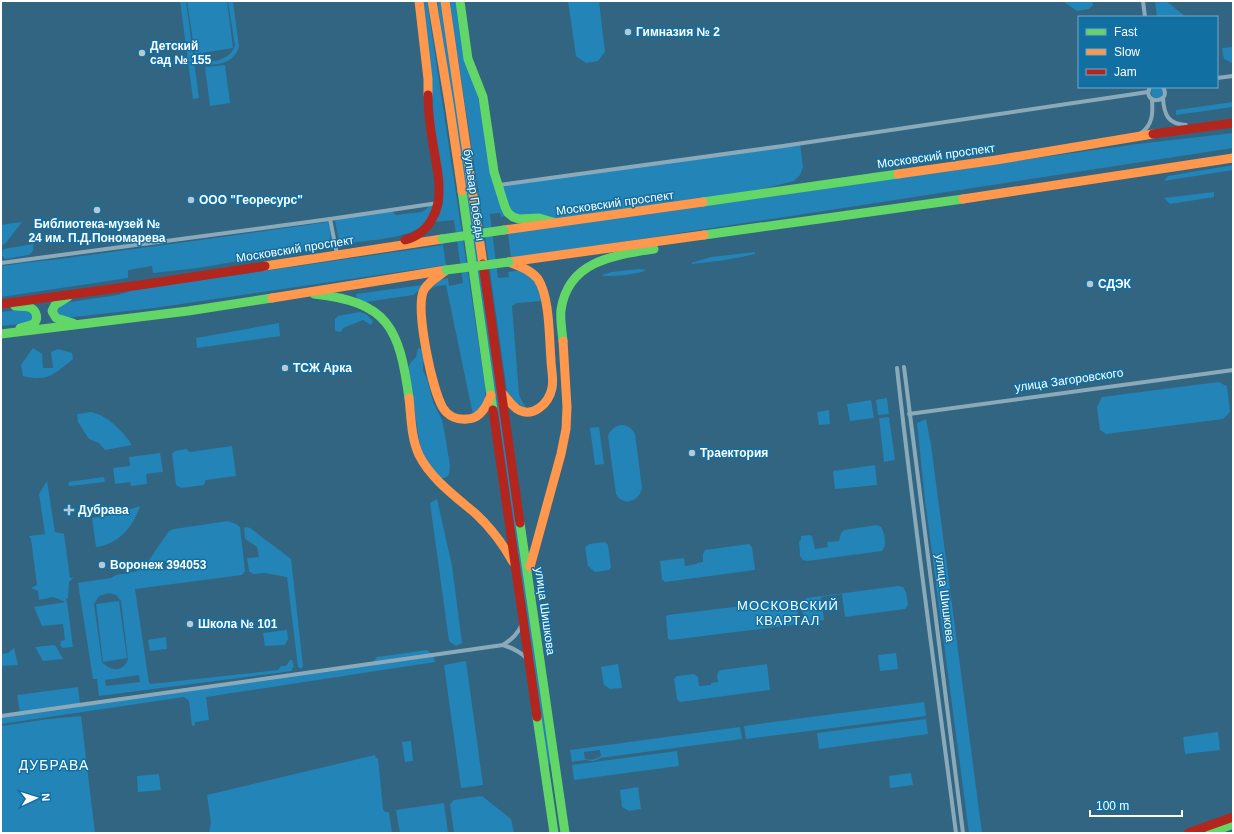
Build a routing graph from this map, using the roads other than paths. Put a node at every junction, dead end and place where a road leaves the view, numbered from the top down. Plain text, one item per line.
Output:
1 (419, 1) edge
2 (432, 1) edge
3 (445, 1) edge
4 (460, 1) edge
5 (1143, 1) edge
6 (1145, 16) edge
7 (1233, 76) edge
8 (1218, 78) edge
9 (1150, 88) edge
10 (1164, 88) edge
11 (1148, 92) junction
12 (1163, 98) junction
13 (1152, 100) junction
14 (1233, 123) edge
15 (1202, 127) junction
16 (1132, 137) junction
17 (1233, 158) edge
18 (498, 186) junction
19 (438, 202) junction
20 (330, 219) junction
21 (559, 223) junction
22 (708, 235) junction
23 (384, 247) junction
24 (337, 254) junction
25 (509, 262) junction
26 (1, 263) edge
27 (446, 270) junction
28 (302, 293) junction
29 (77, 294) junction
30 (1, 304) edge
31 (80, 324) junction
32 (1, 334) edge
33 (904, 367) dead end
34 (897, 368) dead end
35 (1233, 370) edge
36 (502, 392) junction
37 (491, 393) junction
38 (909, 414) junction
39 (516, 567) junction
40 (528, 577) junction
41 (524, 618) junction
42 (503, 645) junction
43 (530, 662) junction
44 (1, 716) edge
45 (556, 766) junction
46 (545, 768) junction
47 (562, 810) junction
48 (551, 812) junction
49 (1233, 816) edge
50 (1233, 824) edge
51 (554, 833) edge
52 (565, 833) edge
53 (956, 833) edge
54 (964, 833) edge
55 (1188, 833) edge
56 (1210, 833) edge

1 - 19 main road
2 - 37 main road, бульвар Победы
3 - 36 main road, бульвар Победы
4 - 18 main road
5 - 6 street
7 - 8 street
9 - 11 street
10 - 12 street
11 - 13 street
11 - 18 street
12 - 13 street
12 - 15 street
13 - 16 street
14 - 15 main road, Московский проспект
15 - 16 main road, Московский проспект
16 - 21 main road, Московский проспект
17 - 22 main road
18 - 21 main road
19 - 20 street
19 - 23 main road
20 - 24 street
20 - 26 street
21 - 23 main road, Московский проспект, bridge
22 - 25 main road
22 - 40 main road
23 - 24 main road, Московский проспект
24 - 29 main road, Московский проспект
25 - 27 main road, bridge
25 - 36 main road
27 - 28 main road
27 - 37 main road
28 - 31 main road
28 - 39 main road
29 - 30 main road, Московский проспект
29 - 31 main road
30 - 32 main road
31 - 32 main road
33 - 38 street, улица Шишкова
34 - 53 street, улица Шишкова
35 - 38 street, улица Загоровского
36 - 40 main road, улица Шишкова
37 - 39 main road, улица Шишкова
38 - 54 street, улица Шишкова
39 - 41 main road, улица Шишкова
40 - 45 main road, улица Шишкова
41 - 42 street
41 - 43 main road, улица Шишкова
42 - 43 street
42 - 44 street
43 - 46 main road, улица Шишкова
45 - 46 main road
45 - 47 main road, улица Шишкова
46 - 48 main road, улица Шишкова
47 - 48 main road
47 - 52 main road, улица Шишкова
48 - 51 main road, улица Шишкова
49 - 55 main road
50 - 56 main road

